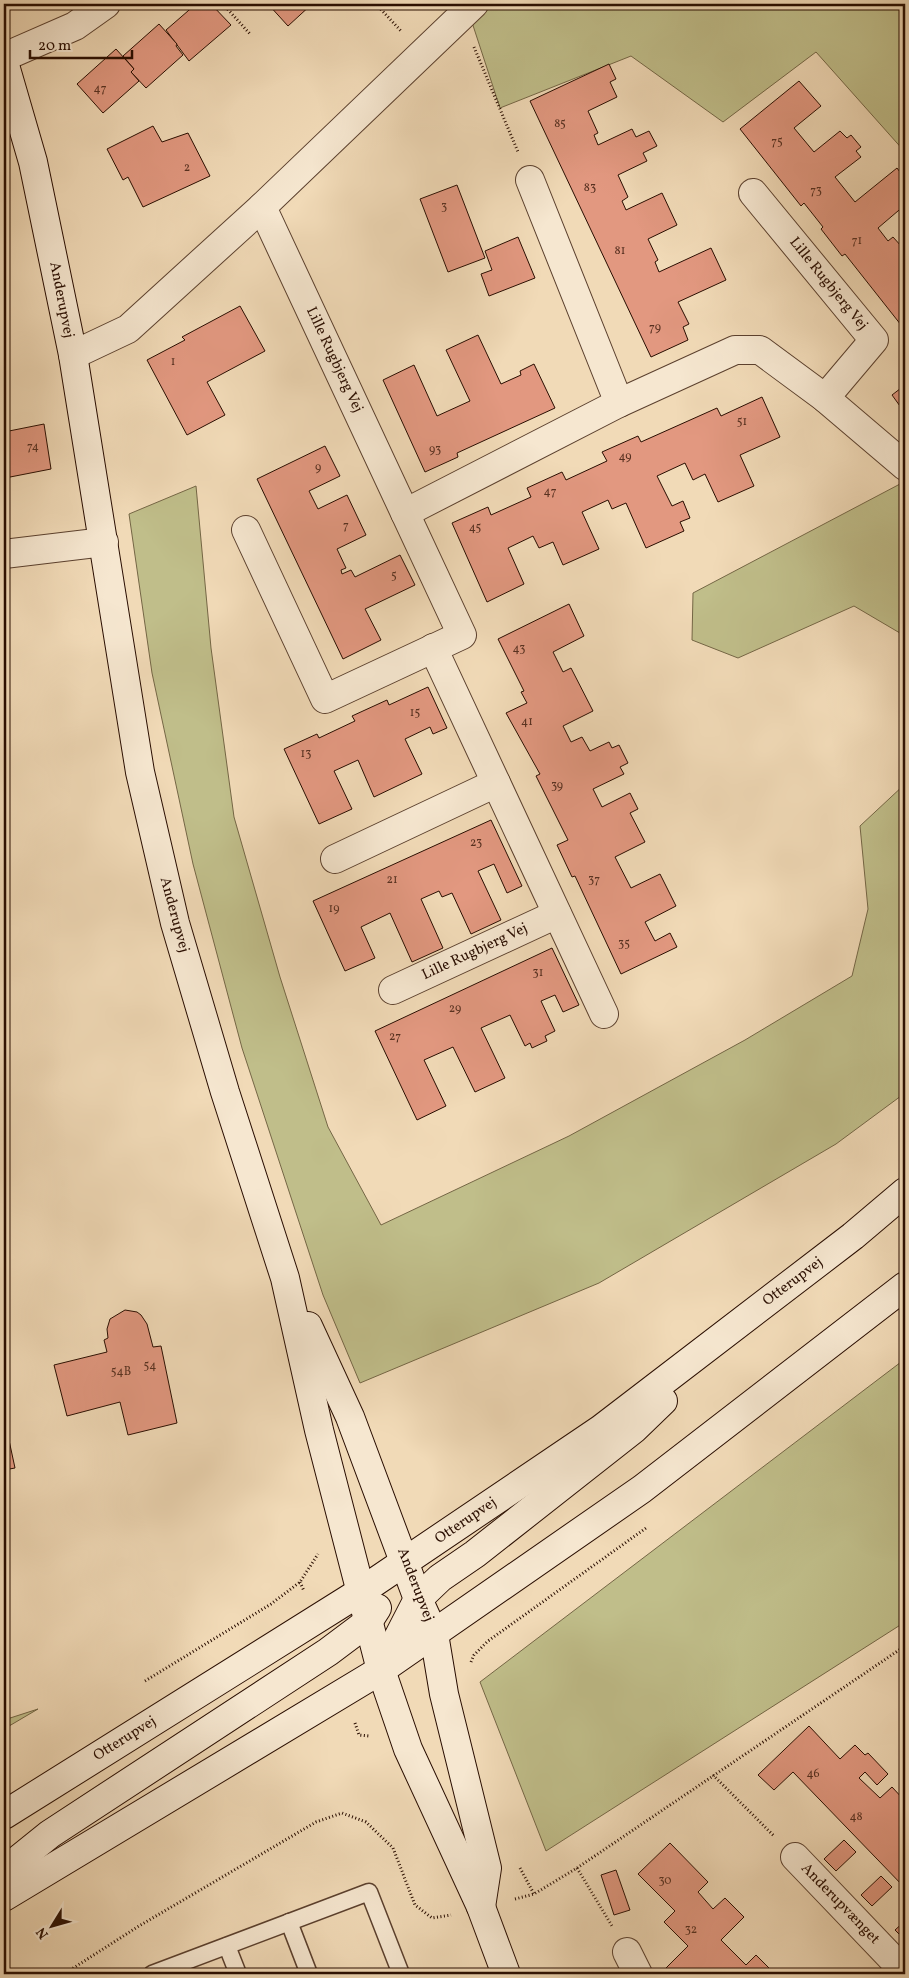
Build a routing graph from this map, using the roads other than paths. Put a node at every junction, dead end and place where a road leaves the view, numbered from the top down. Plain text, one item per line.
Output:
1 (106, 4) edge
2 (468, 10) edge
3 (4, 57) edge
4 (4, 62) edge
5 (530, 180) road end
6 (754, 193) dead end
7 (262, 207) junction
8 (73, 355) junction
9 (825, 398) junction
10 (618, 403) junction
11 (905, 466) edge
12 (405, 513) junction
13 (246, 530) dead end
14 (104, 542) junction
15 (4, 554) edge
16 (433, 648) junction
17 (496, 783) junction
18 (335, 858) dead end
19 (557, 914) junction
20 (393, 990) dead end
21 (604, 1014) dead end
22 (905, 1192) edge
23 (285, 1278) junction
24 (905, 1286) edge
25 (777, 1294) junction
26 (406, 1562) junction
27 (360, 1592) junction
28 (418, 1599) junction
29 (368, 1622) junction
30 (434, 1634) junction
31 (382, 1670) junction
32 (4, 1815) edge
33 (795, 1858) road end
34 (4, 1871) edge
35 (4, 1898) edge
36 (470, 1911) junction
37 (289, 1922) junction
38 (227, 1946) junction
39 (905, 1972) edge
40 (152, 1974) edge
41 (238, 1974) edge
42 (309, 1974) edge
43 (401, 1974) edge
44 (506, 1974) edge

1 - 3 street
2 - 7 street
4 - 8 street, Anderupvej
5 - 10 street
6 - 9 street, Lille Rugbjerg Vej
7 - 8 street
7 - 12 street, Lille Rugbjerg Vej
8 - 14 street, Anderupvej
9 - 10 street
9 - 11 street
10 - 12 street
12 - 16 street, Lille Rugbjerg Vej
13 - 16 street, Lille Rugbjerg Vej
14 - 15 street
14 - 23 street, Anderupvej
16 - 17 street
17 - 18 street
17 - 19 street
19 - 20 street, Lille Rugbjerg Vej
19 - 21 street
22 - 25 street, Otterupvej
23 - 26 street, Anderupvej
23 - 27 street, Anderupvej
24 - 30 street
25 - 26 street, Otterupvej
25 - 28 street
26 - 27 street, Otterupvej
26 - 28 street, Anderupvej
26 - 29 street
27 - 29 street, Anderupvej
27 - 32 street, Otterupvej
28 - 30 street, Anderupvej
28 - 31 street
29 - 31 street, Anderupvej
29 - 34 street
30 - 31 street
30 - 36 street, Anderupvej
31 - 35 street
31 - 36 street, Anderupvej
33 - 39 street, Anderupvænget
36 - 44 street, Anderupvej
37 - 38 lane
37 - 42 lane
37 - 43 lane
38 - 40 lane
38 - 41 lane

